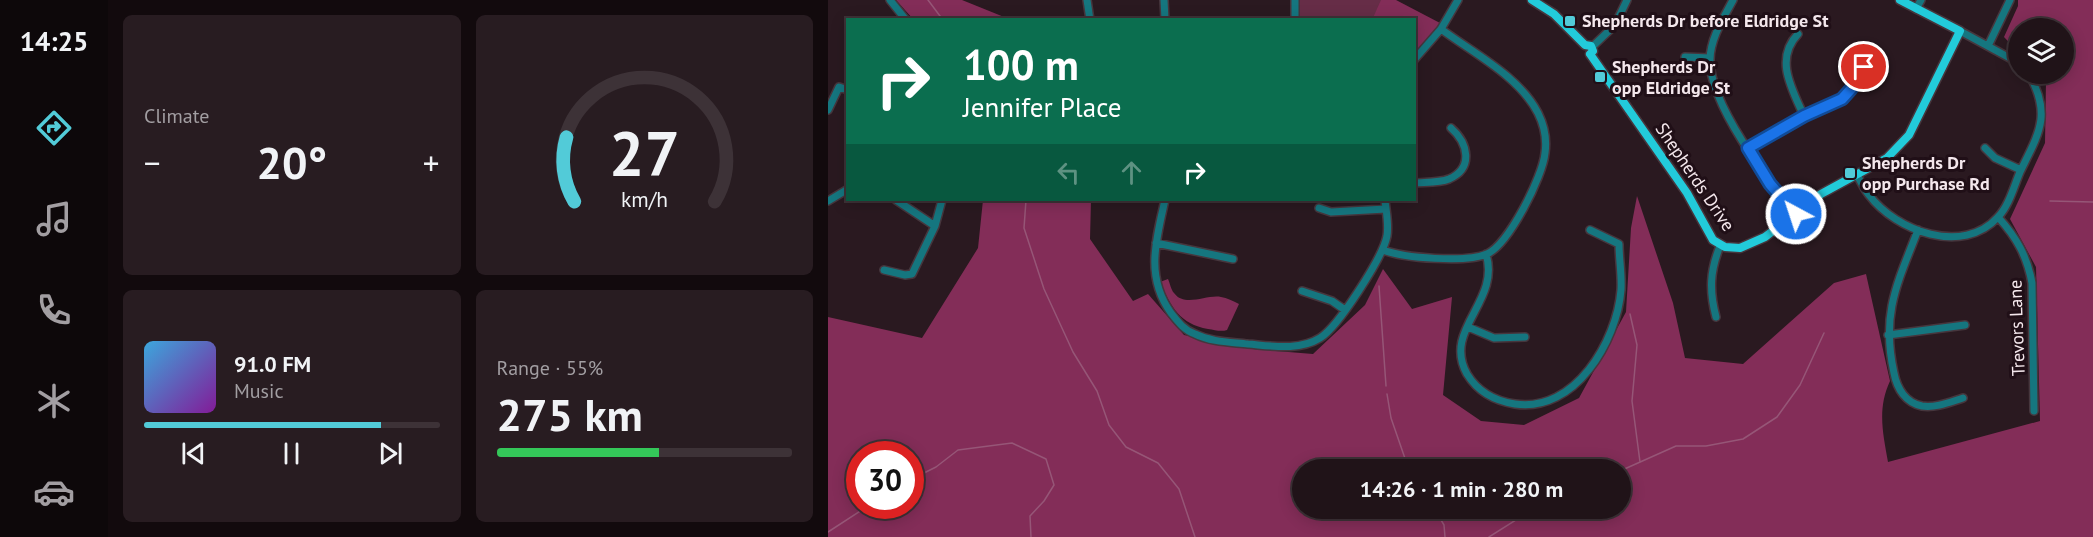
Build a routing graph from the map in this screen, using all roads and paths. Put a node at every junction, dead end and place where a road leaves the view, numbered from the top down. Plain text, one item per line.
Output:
1 (890, 0) edge
2 (1087, 0) edge
3 (1164, 0) edge
4 (1295, 0) edge
5 (1458, 0) edge
6 (1532, 0) edge
7 (1627, 0) edge
8 (1733, 0) edge
9 (1900, 0) edge
10 (1921, 0) edge
11 (2010, 0) edge
12 (1916, 9) junction
13 (904, 18) edge
14 (1089, 18) edge
15 (1165, 18) edge
16 (1295, 18) edge
17 (1441, 29) junction
18 (1960, 31) junction
19 (1798, 34) dead end
20 (1988, 46) junction
21 (1589, 49) junction
22 (1685, 57) dead end
23 (2008, 57) edge
24 (1416, 58) edge
25 (1710, 58) junction
26 (1864, 67) dead end
27 (2033, 84) edge
28 (846, 89) edge
29 (828, 110) edge
30 (1804, 116) junction
31 (1451, 128) dead end
32 (1748, 148) junction
33 (1985, 148) dead end
34 (2021, 170) junction
35 (1857, 175) junction
36 (1416, 183) edge
37 (846, 190) edge
38 (828, 201) edge
39 (898, 201) edge
40 (942, 201) edge
41 (1165, 201) edge
42 (1385, 201) edge
43 (1319, 208) dead end
44 (1386, 209) junction
45 (1796, 214) junction
46 (1998, 217) junction
47 (935, 226) junction
48 (1590, 230) dead end
49 (1918, 230) junction
50 (1156, 243) junction
51 (1720, 246) junction
52 (1383, 250) junction
53 (1486, 254) junction
54 (1233, 259) dead end
55 (884, 270) dead end
56 (1302, 291) dead end
57 (1345, 310) junction
58 (1716, 317) dead end
59 (1965, 325) dead end
60 (1468, 327) junction
61 (1888, 336) junction
62 (1525, 338) dead end
63 (1963, 398) dead end
64 (2034, 411) dead end

1 - 13 street
2 - 14 street
3 - 15 street
4 - 16 street
5 - 17 street
6 - 21 main road, Shepherds Drive
7 - 21 street
8 - 25 street
9 - 12 main road
10 - 12 street
11 - 20 street
12 - 18 main road
17 - 24 street
17 - 53 street
18 - 20 street
18 - 35 main road, Shepherds Drive
19 - 30 street
20 - 23 street
21 - 51 main road, Shepherds Drive
22 - 25 street
25 - 32 street
26 - 30 street
27 - 34 street
28 - 29 street
30 - 32 street
31 - 36 street
32 - 45 street
33 - 34 street
34 - 46 street
35 - 45 main road, Shepherds Drive
35 - 49 street
37 - 38 street
39 - 47 street
40 - 47 street
41 - 50 street
42 - 44 street
43 - 44 street
44 - 52 street
45 - 51 main road, Shepherds Drive
46 - 49 street
46 - 64 street, Trevors Lane
47 - 55 street
48 - 60 street
49 - 61 street
50 - 54 street
50 - 57 street
51 - 58 street
52 - 53 street
52 - 57 street
53 - 60 street
56 - 57 street
59 - 61 street
60 - 62 street
61 - 63 street

